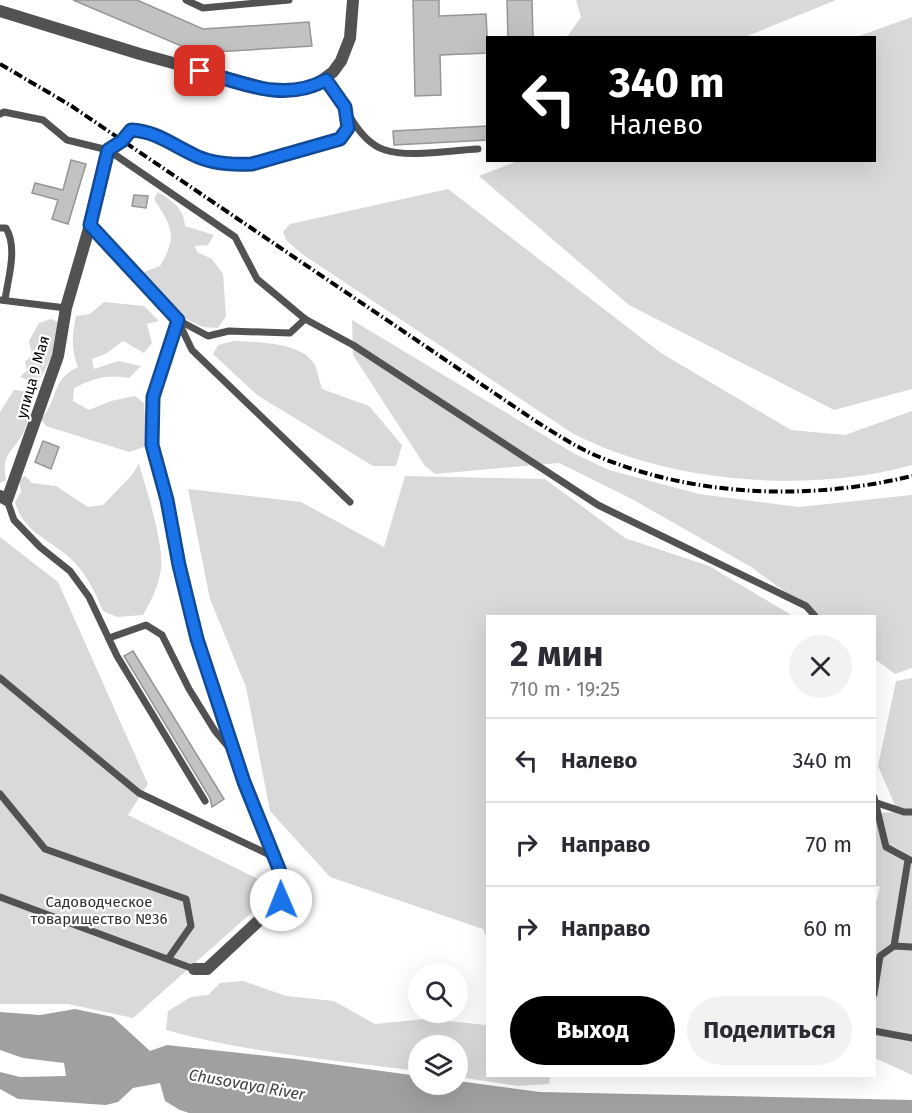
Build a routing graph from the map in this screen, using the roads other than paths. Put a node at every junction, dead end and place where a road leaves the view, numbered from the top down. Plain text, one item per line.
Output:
1 (186, 0) edge
2 (289, 0) edge
3 (353, 0) edge
4 (0, 11) edge
5 (326, 80) junction
6 (345, 107) junction
7 (0, 114) edge
8 (478, 149) dead end
9 (108, 150) junction
10 (90, 225) junction
11 (0, 228) edge
12 (3, 300) edge
13 (66, 308) junction
14 (305, 319) junction
15 (178, 320) junction
16 (4, 498) edge
17 (350, 502) dead end
18 (814, 615) edge
19 (109, 638) junction
20 (0, 678) edge
21 (236, 756) junction
22 (0, 794) edge
23 (876, 800) edge
24 (205, 801) dead end
25 (912, 812) edge
26 (274, 857) junction
27 (910, 861) edge
28 (0, 897) edge
29 (894, 946) junction
30 (912, 947) edge
31 (168, 959) junction
32 (194, 969) joint
33 (876, 981) edge
34 (876, 1031) edge
35 (912, 1038) edge

1 - 2 lane
3 - 5 street
4 - 5 street
5 - 6 street
6 - 8 lane
6 - 9 street
7 - 9 lane
9 - 10 street, улица 9 Мая
9 - 14 lane
10 - 13 street, улица 9 Мая
10 - 15 street
11 - 12 lane
12 - 13 lane
13 - 16 street, улица 9 Мая
14 - 15 lane
14 - 18 lane
15 - 17 lane
15 - 21 street
16 - 19 lane
19 - 21 lane
19 - 24 lane
20 - 26 lane
21 - 26 street
22 - 31 lane
23 - 25 lane
23 - 27 lane
26 - 32 street
27 - 29 lane
28 - 31 lane
29 - 30 lane
29 - 33 lane
31 - 32 lane
34 - 35 lane

